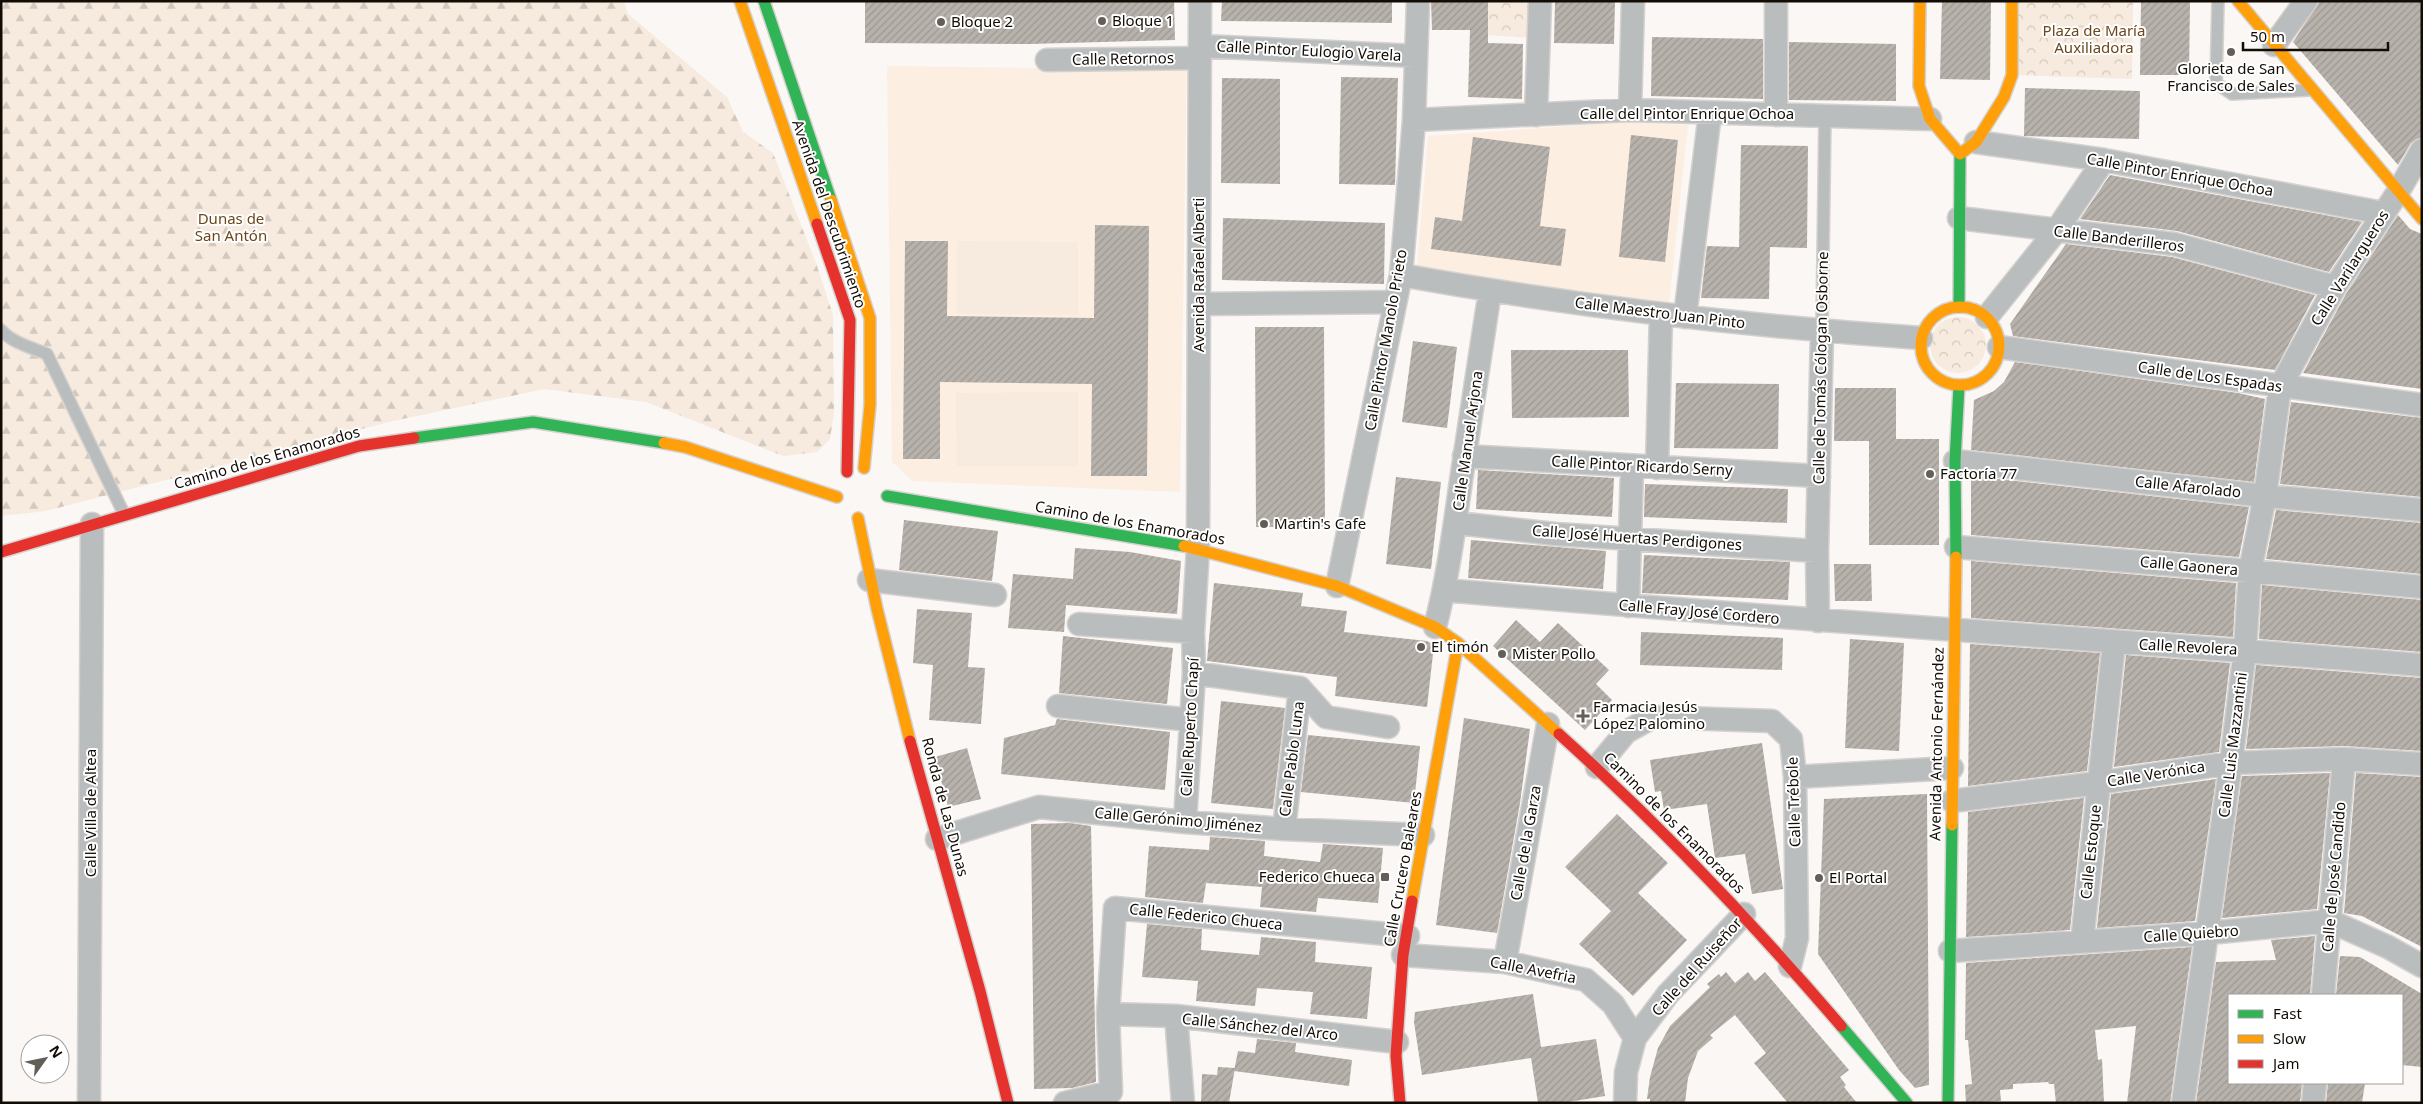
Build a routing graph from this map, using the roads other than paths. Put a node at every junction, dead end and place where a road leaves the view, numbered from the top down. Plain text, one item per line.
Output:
1 (740, 1) edge
2 (764, 1) edge
3 (1200, 1) edge
4 (1418, 1) edge
5 (1540, 1) edge
6 (1633, 1) edge
7 (1776, 1) edge
8 (1920, 1) edge
9 (2012, 1) edge
10 (2218, 1) edge
11 (2238, 1) edge
12 (2306, 1) edge
13 (2274, 45) junction
14 (1200, 52) junction
15 (1416, 56) junction
16 (1047, 60) dead end
17 (2312, 90) junction
18 (1630, 110) junction
19 (1710, 113) junction
20 (1536, 115) junction
21 (1776, 115) junction
22 (1825, 115) junction
23 (1930, 119) junction
24 (1414, 120) junction
25 (1968, 148) junction
26 (2422, 150) edge
27 (2104, 160) junction
28 (2398, 192) junction
29 (2383, 213) junction
30 (1959, 218) junction
31 (2422, 219) edge
32 (2056, 231) junction
33 (1401, 275) junction
34 (2335, 287) junction
35 (1490, 291) junction
36 (1394, 302) junction
37 (1200, 304) junction
38 (1959, 307) junction
39 (1661, 314) junction
40 (1685, 317) junction
41 (1987, 318) junction
42 (1, 330) edge
43 (1822, 331) junction
44 (1921, 338) junction
45 (1999, 347) junction
46 (1959, 386) junction
47 (2280, 387) junction
48 (2422, 405) edge
49 (1464, 456) junction
50 (1955, 461) junction
51 (1632, 466) junction
52 (864, 468) junction
53 (1658, 468) junction
54 (847, 472) junction
55 (878, 474) dead end
56 (1819, 476) junction
57 (886, 496) dead end
58 (2265, 496) junction
59 (836, 497) junction
60 (2422, 510) edge
61 (124, 514) junction
62 (874, 516) dead end
63 (858, 518) junction
64 (1457, 523) junction
65 (92, 524) junction
66 (1630, 538) junction
67 (1956, 547) junction
68 (1198, 548) junction
69 (1817, 551) junction
70 (1, 552) edge
71 (2250, 571) junction
72 (869, 580) junction
73 (1337, 586) junction
74 (2422, 587) edge
75 (1445, 590) junction
76 (995, 595) dead end
77 (1628, 606) junction
78 (1818, 621) junction
79 (1079, 624) dead end
80 (1435, 627) junction
81 (1953, 628) junction
82 (1193, 632) junction
83 (1458, 643) junction
84 (2114, 643) junction
85 (2245, 650) junction
86 (2422, 666) edge
87 (1194, 673) junction
88 (1300, 688) junction
89 (1058, 706) dead end
90 (1191, 720) junction
91 (1548, 724) junction
92 (1388, 727) dead end
93 (2344, 759) junction
94 (2231, 763) junction
95 (2422, 764) edge
96 (1597, 767) junction
97 (1952, 768) junction
98 (1795, 777) junction
99 (2098, 783) junction
100 (1952, 801) junction
101 (1185, 822) junction
102 (1284, 829) junction
103 (1423, 835) junction
104 (937, 839) junction
105 (1744, 914) junction
106 (2330, 921) junction
107 (2208, 933) junction
108 (2082, 942) junction
109 (1405, 945) junction
110 (1950, 952) junction
111 (1505, 962) junction
112 (1790, 966) junction
113 (2422, 966) edge
114 (2323, 994) edge
115 (1108, 1014) junction
116 (1176, 1016) junction
117 (1635, 1038) junction
118 (1397, 1042) junction
119 (2315, 1084) edge
120 (90, 1103) edge
121 (1008, 1103) edge
122 (1065, 1103) edge
123 (1183, 1103) edge
124 (1400, 1103) edge
125 (1625, 1103) edge
126 (1907, 1103) edge
127 (1948, 1103) edge
128 (2183, 1103) edge
129 (2313, 1103) edge

1 - 54 street, Avenida del Descubrimiento
2 - 52 street, Avenida del Descubrimiento
3 - 14 street, Avenida Rafael Alberti
4 - 15 street, Calle Pintor Manolo Prieto
5 - 20 street
6 - 18 street
7 - 21 street
8 - 23 street
9 - 25 street
10 - 17 lane
11 - 13 street
12 - 13 street
13 - 17 street
14 - 15 street, Calle Pintor Eulogio Varela
14 - 16 street, Calle Retornos
14 - 37 street, Avenida Rafael Alberti
15 - 24 street, Calle Pintor Manolo Prieto
17 - 28 street
18 - 19 street, Calle del Pintor Enrique Ochoa
18 - 20 street, Calle del Pintor Enrique Ochoa
19 - 21 street, Calle del Pintor Enrique Ochoa
19 - 40 street
20 - 24 street, Calle del Pintor Enrique Ochoa
21 - 22 street, Calle del Pintor Enrique Ochoa
22 - 23 street, Calle del Pintor Enrique Ochoa
22 - 43 lane, Calle de Tomás Cólogan Osborne
23 - 25 street
24 - 33 street, Calle Pintor Manolo Prieto
25 - 27 street, Calle Pintor Enrique Ochoa
25 - 30 street
26 - 28 street, Calle Varilargueros
27 - 29 street, Calle Pintor Enrique Ochoa
27 - 32 street
28 - 29 street, Calle Varilargueros
28 - 31 street
29 - 34 street, Calle Varilargueros
30 - 32 street, Calle Banderilleros
30 - 38 street
32 - 34 street, Calle Banderilleros
32 - 41 street
33 - 35 street, Calle Maestro Juan Pinto
33 - 36 street, Calle Pintor Manolo Prieto
34 - 47 street, Calle Varilargueros
35 - 39 street, Calle Maestro Juan Pinto
35 - 49 street, Calle Manuel Arjona
36 - 37 street
36 - 73 street, Calle Pintor Manolo Prieto
37 - 68 street, Avenida Rafael Alberti
38 - 41 street
38 - 44 street
39 - 40 street, Calle Maestro Juan Pinto
39 - 53 street
40 - 43 street, Calle Maestro Juan Pinto
41 - 45 street
42 - 61 lane
43 - 44 street, Calle Maestro Juan Pinto
43 - 56 street, Calle de Tomás Cólogan Osborne
44 - 46 street
45 - 46 street
45 - 47 street, Calle de Los Espadas
46 - 50 street, Avenida Antonio Fernández
47 - 48 street, Calle de Los Espadas
47 - 58 street, Calle Luis Mazzantini
49 - 51 street, Calle Pintor Ricardo Serny
49 - 64 street, Calle Manuel Arjona
50 - 58 street, Calle Afarolado
50 - 67 street, Avenida Antonio Fernández
51 - 53 street, Calle Pintor Ricardo Serny
51 - 66 street
52 - 54 street
52 - 55 street
53 - 56 street, Calle Pintor Ricardo Serny
54 - 59 street
56 - 69 street, Calle de Tomás Cólogan Osborne
57 - 68 street, Camino de los Enamorados
58 - 60 street, Calle Afarolado
58 - 71 street, Calle Luis Mazzantini
59 - 61 street, Camino de los Enamorados
59 - 63 street
61 - 65 street, Camino de los Enamorados
62 - 63 street
63 - 72 street, Ronda de Las Dunas
64 - 66 street, Calle José Huertas Perdigones
64 - 75 street, Calle Manuel Arjona
65 - 70 street, Camino de los Enamorados
65 - 120 street, Calle Villa de Altea
66 - 69 street, Calle José Huertas Perdigones
66 - 77 street
67 - 71 street, Calle Gaonera
67 - 81 street, Avenida Antonio Fernández
68 - 73 street, Camino de los Enamorados
68 - 82 street, Avenida Rafael Alberti
69 - 78 street, Calle de Tomás Cólogan Osborne
71 - 74 street, Calle Gaonera
71 - 85 street, Calle Luis Mazzantini
72 - 76 street
72 - 104 street, Ronda de Las Dunas
73 - 80 street, Camino de los Enamorados
75 - 77 street, Calle Fray José Cordero
75 - 80 street, Calle Manuel Arjona
77 - 78 street, Calle Fray José Cordero
78 - 81 street, Calle Fray José Cordero
79 - 82 street
80 - 83 street, Camino de los Enamorados
81 - 84 street, Calle Revolera
81 - 97 street, Avenida Antonio Fernández
82 - 87 street, Calle Ruperto Chapí
83 - 91 street, Camino de los Enamorados
83 - 103 street, Calle Crucero Baleares
84 - 85 street, Calle Revolera
84 - 99 street, Calle Estoque
85 - 86 street, Calle Revolera
85 - 94 street, Calle Luis Mazzantini
87 - 88 street
87 - 90 street, Calle Ruperto Chapí
88 - 92 street
88 - 102 street, Calle Pablo Luna
89 - 90 street
90 - 101 street, Calle Ruperto Chapí
91 - 96 street, Camino de los Enamorados
91 - 111 street, Calle de la Garza
93 - 94 street, Calle Verónica
93 - 95 street, Calle Verónica
93 - 106 street, Calle de José Candido
94 - 99 street, Calle Verónica
94 - 107 street, Calle Luis Mazzantini
96 - 98 street, Calle Trébole
96 - 105 street, Camino de los Enamorados
97 - 98 street
97 - 100 street, Avenida Antonio Fernández
98 - 112 street, Calle Trébole
99 - 100 street, Calle Verónica
99 - 108 street, Calle Estoque
100 - 110 street, Avenida Antonio Fernández
101 - 102 street, Calle Gerónimo Jiménez
101 - 104 street, Calle Gerónimo Jiménez
102 - 103 street, Calle Gerónimo Jiménez
103 - 109 street, Calle Crucero Baleares
104 - 121 street, Ronda de Las Dunas
105 - 112 street, Camino de los Enamorados
105 - 117 street, Calle del Ruiseñor
106 - 107 street, Calle Quiebro
106 - 113 street, Calle Quiebro
106 - 114 street, Calle de José Candido
107 - 108 street, Calle Quiebro
107 - 128 street, Calle Luis Mazzantini
108 - 110 street, Calle Quiebro
109 - 111 street, Calle Avefria
109 - 115 street, Calle Federico Chueca
109 - 118 street, Calle Crucero Baleares
110 - 127 street, Avenida Antonio Fernández
111 - 117 street, Calle Avefria
112 - 126 street, Camino de los Enamorados
115 - 116 street
115 - 122 street, Calle Federico Chueca
116 - 118 street, Calle Sánchez del Arco
116 - 123 street, Calle Sánchez del Arco
117 - 125 street, Calle del Ruiseñor
118 - 124 street, Calle Crucero Baleares
119 - 129 street

